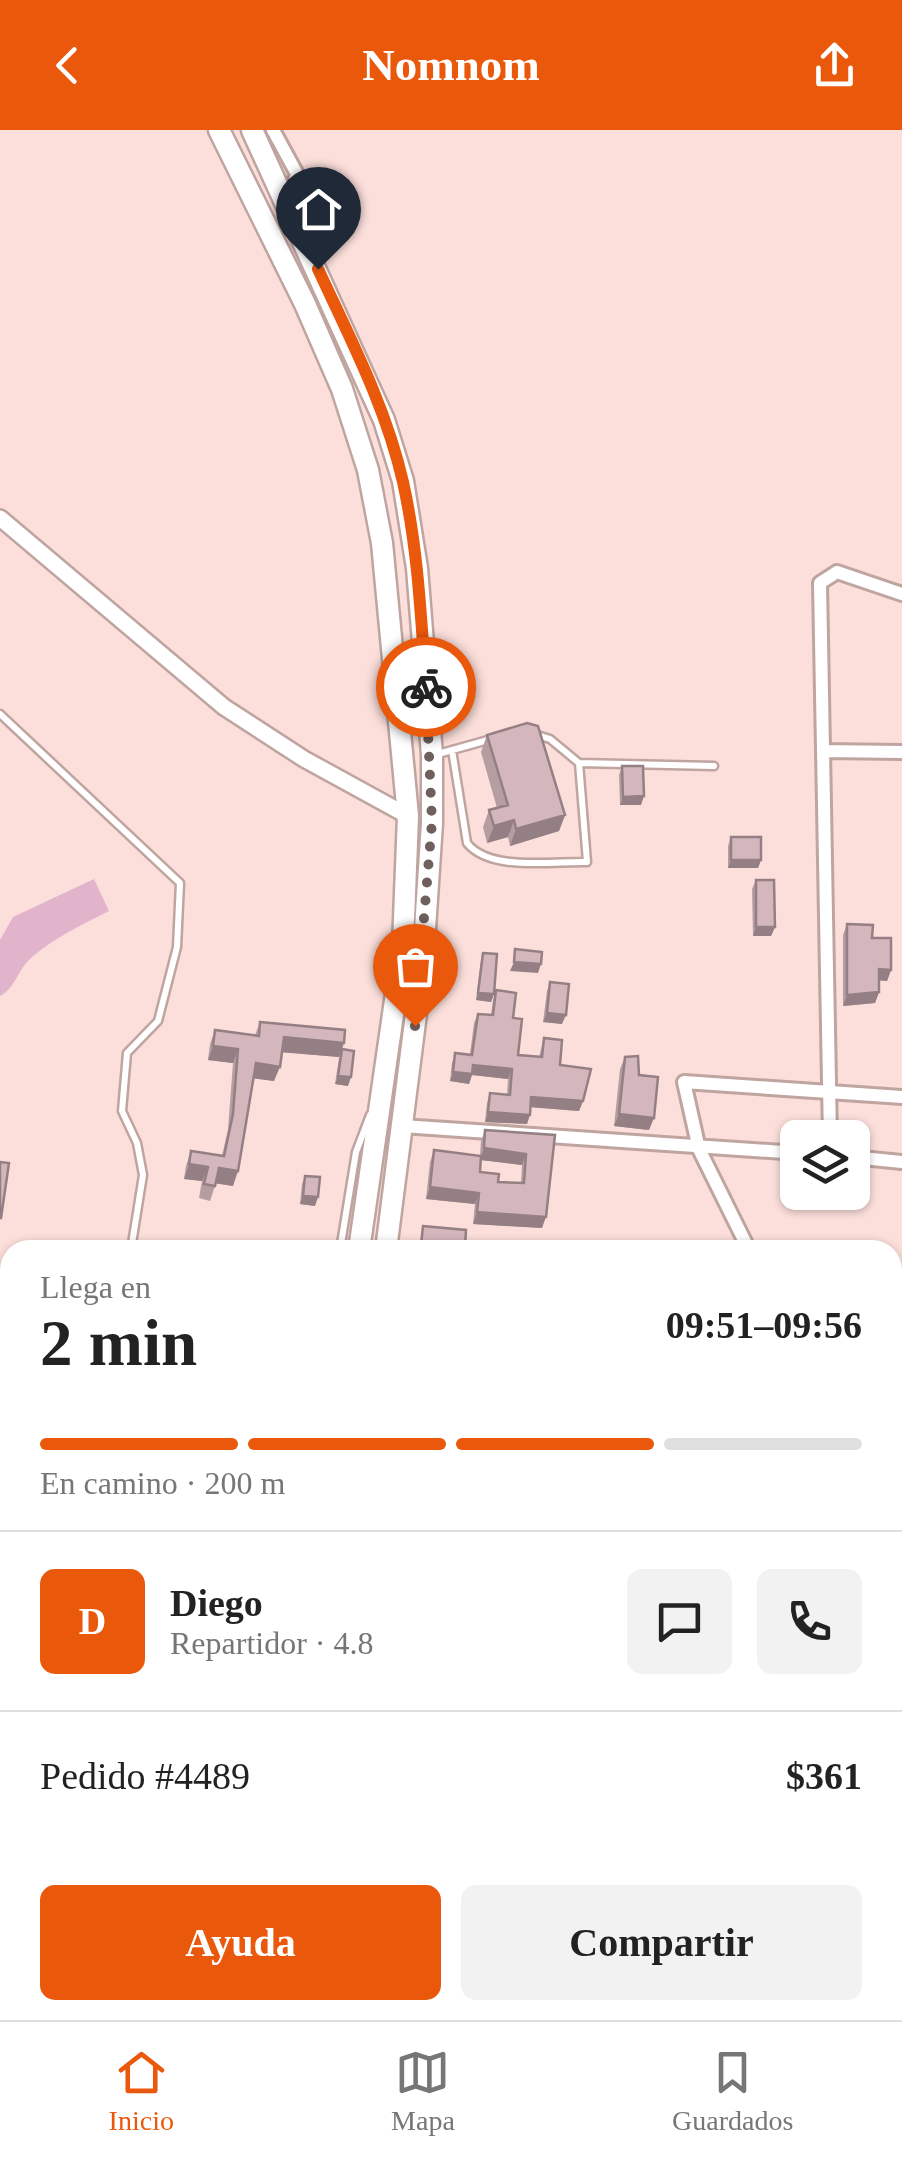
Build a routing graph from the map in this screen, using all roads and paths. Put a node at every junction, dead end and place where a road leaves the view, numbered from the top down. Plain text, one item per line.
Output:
1 (219, 130) edge
2 (252, 130) edge
3 (273, 130) edge
4 (288, 204) junction
5 (0, 518) edge
6 (902, 594) edge
7 (0, 714) edge
8 (521, 732) edge
9 (494, 738) edge
10 (824, 751) junction
11 (902, 752) edge
12 (442, 753) junction
13 (580, 763) junction
14 (714, 766) dead end
15 (408, 816) junction
16 (386, 1071) junction
17 (830, 1092) junction
18 (902, 1097) edge
19 (830, 1120) edge
20 (402, 1126) junction
21 (699, 1149) junction
22 (780, 1153) edge
23 (870, 1159) edge
24 (902, 1162) edge
25 (133, 1240) edge
26 (342, 1240) edge
27 (361, 1240) edge
28 (387, 1240) edge
29 (744, 1240) edge

1 - 15 main road
2 - 4 main road
3 - 4 street
4 - 12 main road
5 - 15 street
6 - 10 street
7 - 25 lane
8 - 13 lane
9 - 12 lane
10 - 11 street
10 - 17 street
12 - 13 lane
12 - 20 main road
13 - 14 lane
15 - 16 main road
16 - 26 lane
16 - 27 main road
17 - 18 street
17 - 19 street
17 - 21 street
20 - 21 street
20 - 28 main road
21 - 22 street
21 - 29 street
23 - 24 street

